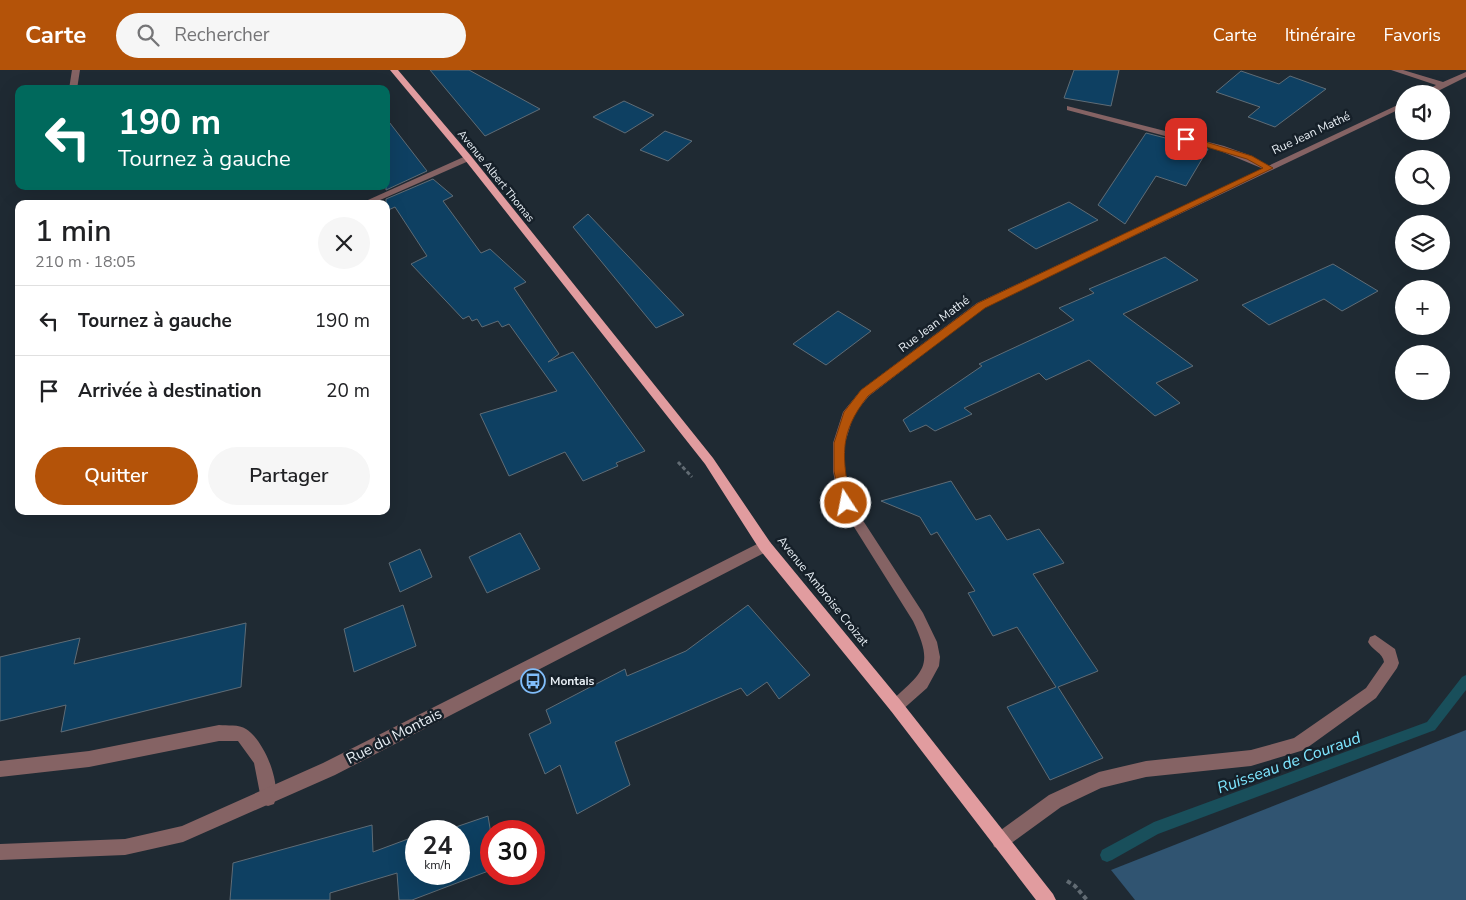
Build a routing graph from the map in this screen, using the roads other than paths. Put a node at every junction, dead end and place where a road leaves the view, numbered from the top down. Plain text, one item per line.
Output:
1 (76, 70) edge
2 (394, 70) edge
3 (1395, 70) edge
4 (1466, 74) edge
5 (74, 85) edge
6 (1443, 85) joint
7 (1070, 108) dead end
8 (1395, 108) edge
9 (468, 158) junction
10 (1269, 168) junction
11 (372, 200) edge
12 (580, 298) joint
13 (765, 546) junction
14 (1375, 642) dead end
15 (896, 706) junction
16 (0, 769) edge
17 (268, 798) junction
18 (1000, 841) junction
19 (0, 852) edge
20 (1048, 900) edge

1 - 5 street
2 - 9 main road, Avenue Albert Thomas
3 - 6 street
4 - 6 street
7 - 10 street
8 - 10 street, Rue Jean Mathé
9 - 11 street
9 - 12 main road, Avenue Albert Thomas
10 - 15 street, Rue Jean Mathé
12 - 13 main road, Avenue Ambroise Croizat
13 - 15 main road, Avenue Ambroise Croizat
13 - 17 street, Rue du Montais
14 - 18 street
15 - 18 main road, Avenue Ambroise Croizat
16 - 17 street
17 - 19 street, Rue du Montais
18 - 20 main road, Avenue Ambroise Croizat

